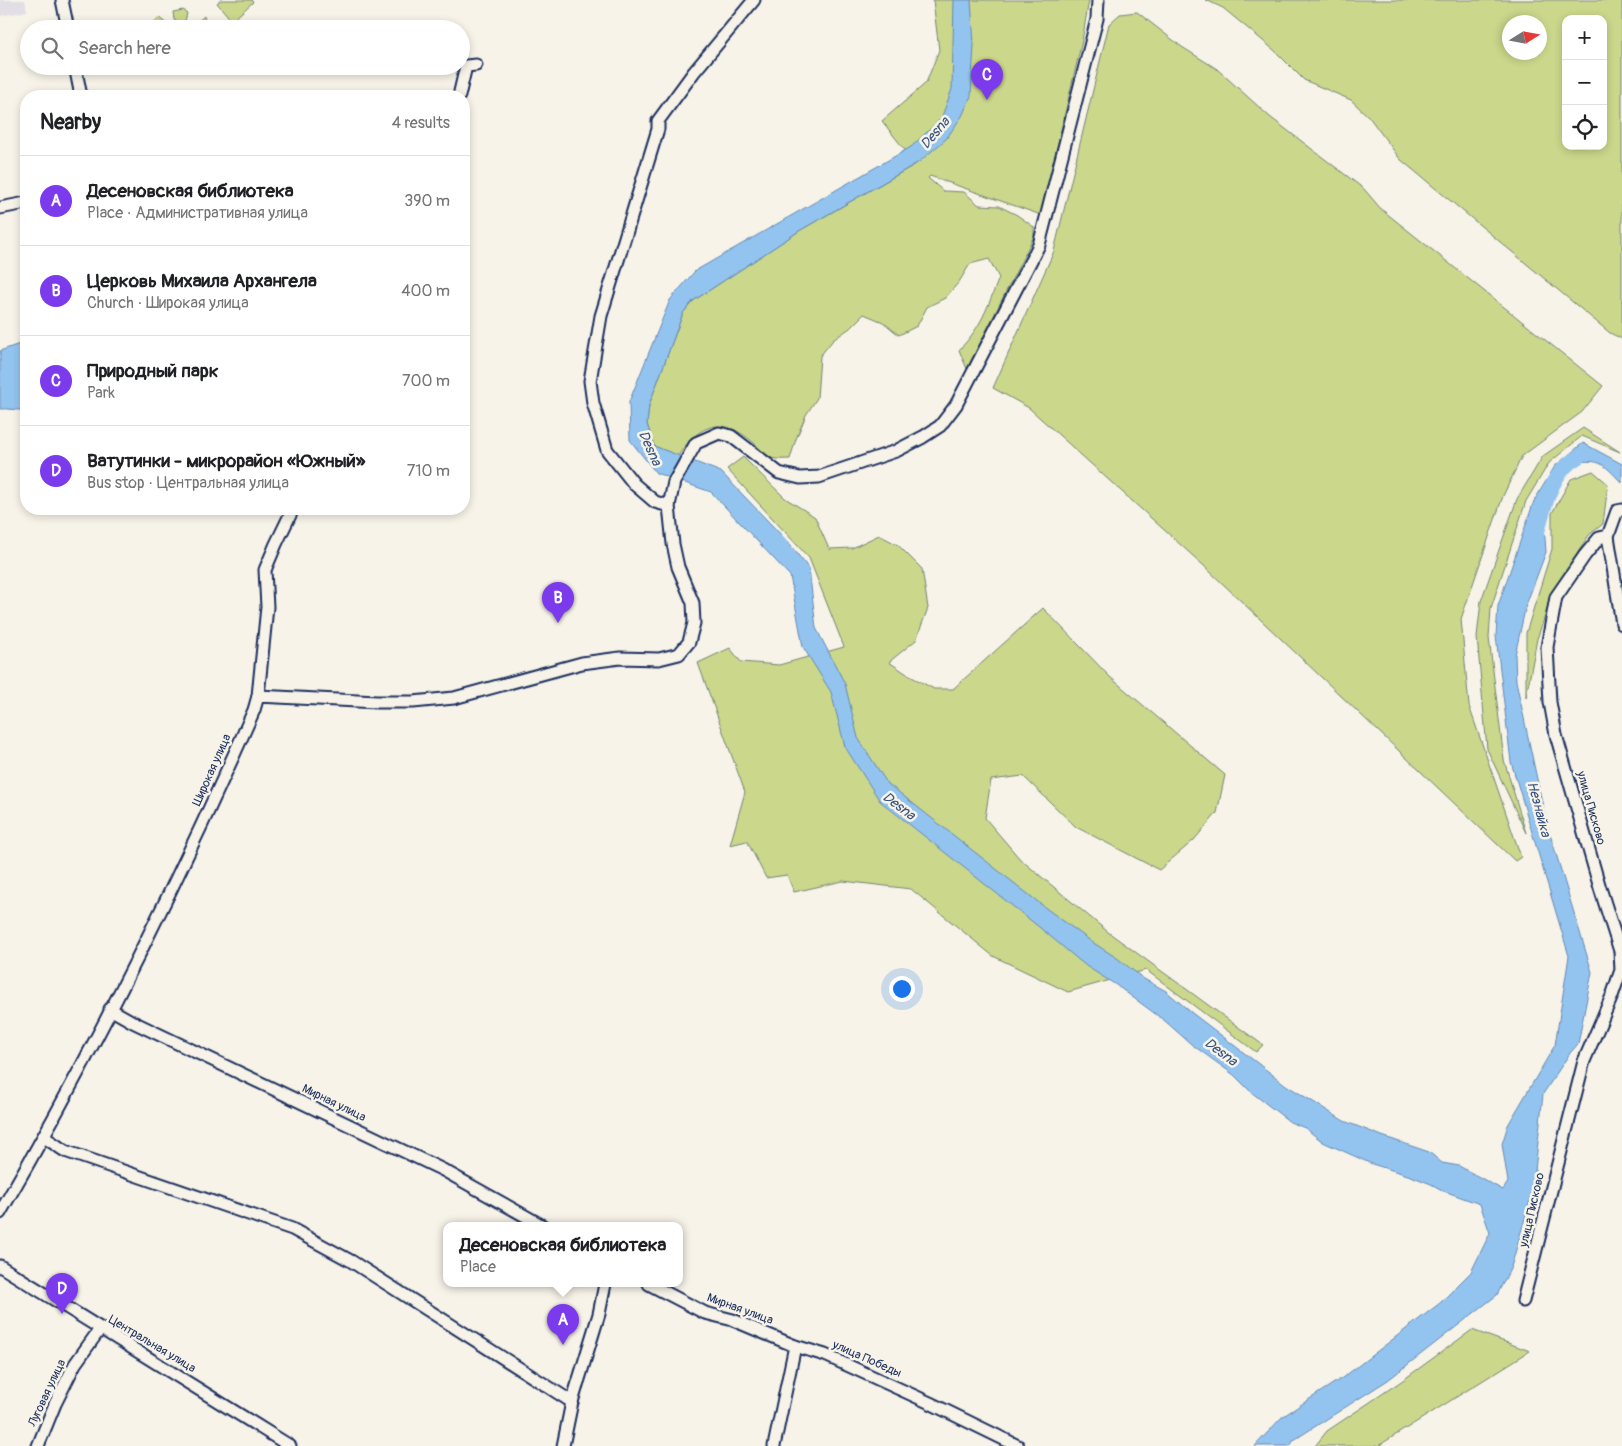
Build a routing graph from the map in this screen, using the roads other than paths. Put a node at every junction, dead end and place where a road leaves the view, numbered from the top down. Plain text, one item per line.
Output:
1 (62, 0) edge
2 (754, 0) edge
3 (1098, 0) edge
4 (66, 20) edge
5 (476, 65) dead end
6 (470, 66) edge
7 (77, 75) edge
8 (464, 75) edge
9 (80, 90) edge
10 (460, 90) edge
11 (20, 204) edge
12 (0, 208) edge
13 (669, 506) junction
14 (1622, 510) edge
15 (290, 515) edge
16 (1608, 536) junction
17 (1617, 563) edge
18 (1622, 624) edge
19 (258, 696) junction
20 (1621, 951) edge
21 (110, 1009) junction
22 (44, 1137) junction
23 (0, 1213) edge
24 (536, 1222) edge
25 (0, 1266) edge
26 (604, 1287) edge
27 (655, 1287) edge
28 (1523, 1301) dead end
29 (100, 1329) junction
30 (795, 1346) junction
31 (572, 1402) junction
32 (38, 1446) edge
33 (290, 1446) edge
34 (563, 1446) edge
35 (774, 1446) edge
36 (1018, 1446) edge

1 - 4 street
2 - 13 street
3 - 13 street
5 - 6 street
7 - 9 street
8 - 10 street
11 - 12 street
13 - 19 street
14 - 16 street
15 - 19 street, Широкая улица
16 - 17 street
16 - 20 street, улица Писково
17 - 18 street
19 - 21 street, Широкая улица
20 - 28 street, улица Писково
21 - 22 street, Широкая улица
21 - 24 street, Мирная улица
22 - 23 street, Широкая улица
22 - 31 street
25 - 29 street, Центральная улица
26 - 31 street
27 - 30 street, Мирная улица
29 - 32 street, Луговая улица
29 - 33 street, Центральная улица
30 - 35 street
30 - 36 street, улица Победы
31 - 34 street

